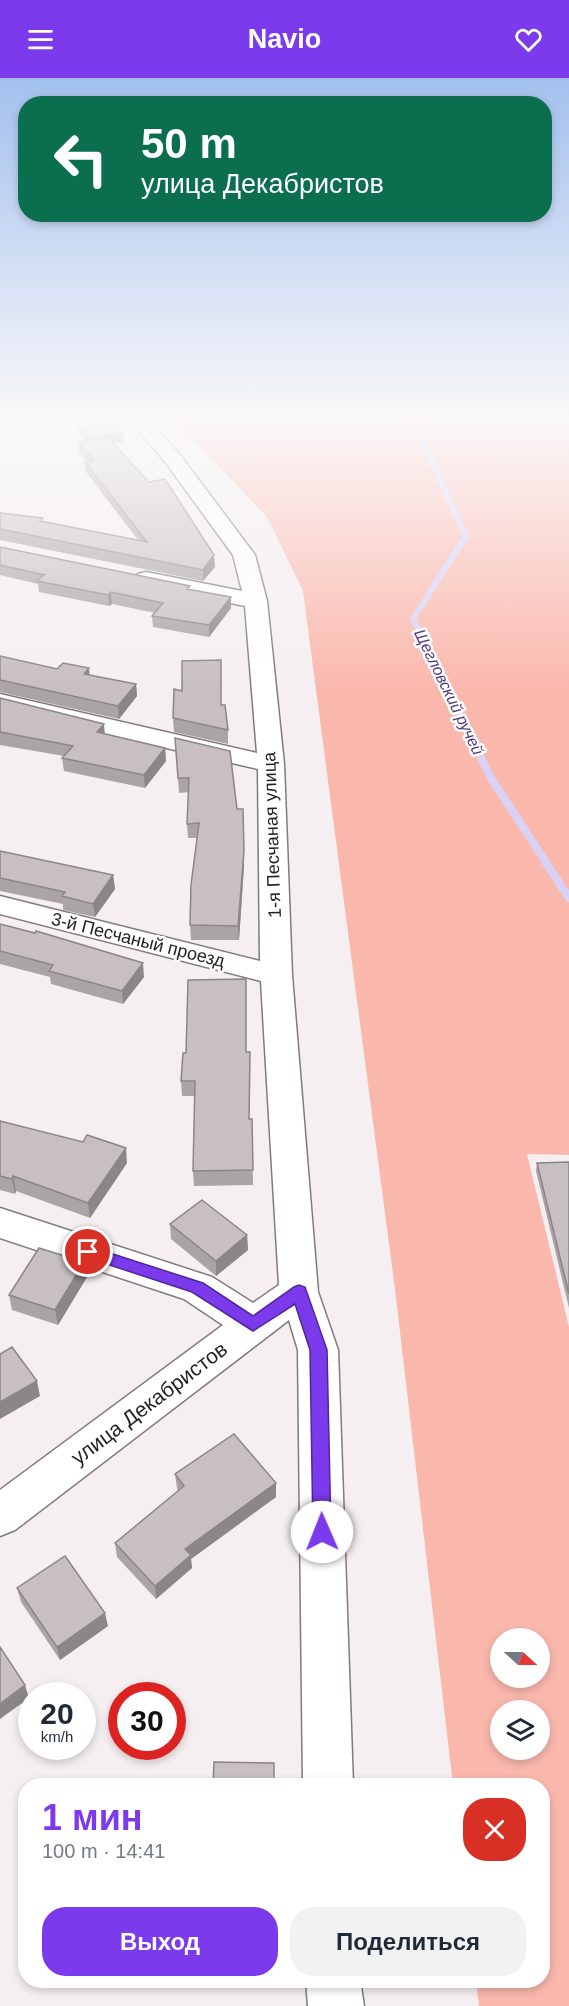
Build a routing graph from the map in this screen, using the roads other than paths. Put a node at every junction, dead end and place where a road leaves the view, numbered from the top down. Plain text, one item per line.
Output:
1 (208, 507) edge
2 (128, 575) edge
3 (256, 601) junction
4 (0, 702) edge
5 (270, 764) junction
6 (0, 905) edge
7 (276, 975) junction
8 (0, 1223) edge
9 (299, 1292) junction
10 (253, 1324) junction
11 (0, 1516) edge
12 (328, 1778) edge
13 (334, 1988) edge
14 (336, 2006) edge

1 - 3 street, 1-я Песчаная улица
2 - 3 street
3 - 5 street, 1-я Песчаная улица
4 - 5 street
5 - 7 street, 1-я Песчаная улица
6 - 7 street, 3-й Песчаный проезд
7 - 9 street, 1-я Песчаная улица
8 - 10 street
9 - 10 street, улица Декабристов
9 - 12 street, 1-я Песчаная улица
10 - 11 street, улица Декабристов
13 - 14 street

